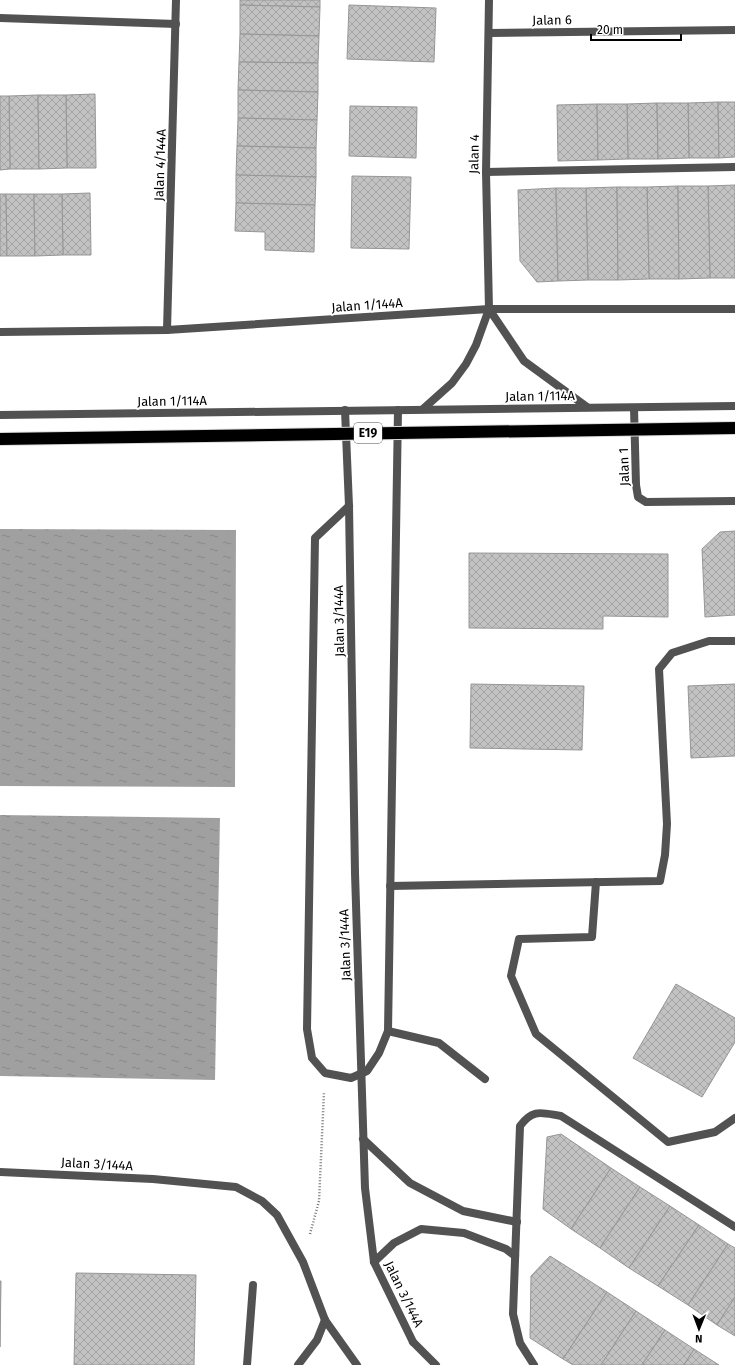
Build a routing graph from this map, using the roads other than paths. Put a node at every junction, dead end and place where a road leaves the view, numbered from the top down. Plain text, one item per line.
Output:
1 (176, 0) edge
2 (489, 0) edge
3 (0, 18) edge
4 (176, 24) junction
5 (735, 30) edge
6 (489, 33) junction
7 (735, 167) edge
8 (486, 172) junction
9 (489, 309) junction
10 (735, 309) edge
11 (167, 330) junction
12 (0, 332) edge
13 (735, 406) edge
14 (587, 407) junction
15 (634, 408) junction
16 (423, 409) junction
17 (345, 410) junction
18 (398, 410) junction
19 (0, 415) edge
20 (735, 421) edge
21 (735, 428) edge
22 (0, 431) edge
23 (0, 439) edge
24 (735, 501) edge
25 (349, 506) junction
26 (735, 641) edge
27 (596, 882) junction
28 (390, 886) junction
29 (388, 1031) junction
30 (485, 1079) dead end
31 (735, 1118) edge
32 (363, 1139) junction
33 (0, 1172) edge
34 (517, 1222) junction
35 (735, 1227) edge
36 (515, 1256) junction
37 (374, 1262) junction
38 (252, 1285) dead end
39 (325, 1320) junction
40 (247, 1365) edge
41 (298, 1365) edge
42 (356, 1365) edge
43 (436, 1365) edge
44 (534, 1365) edge

1 - 4 street, Jalan 4/144A
2 - 6 street, Jalan 4
3 - 4 street
4 - 11 street, Jalan 4/144A
5 - 6 street, Jalan 6
6 - 8 street, Jalan 4
7 - 8 street
8 - 9 street, Jalan 4
9 - 10 street, Jalan 1/144A
9 - 11 street, Jalan 1/144A
9 - 14 street
9 - 16 street
11 - 12 street, Jalan 1/144A
13 - 15 street, Jalan 1/114A
14 - 15 street, Jalan 1/114A
14 - 16 street, Jalan 1/114A
15 - 24 street, Jalan 1
16 - 18 street, Jalan 1/114A
17 - 18 street, Jalan 1/114A
17 - 19 street, Jalan 1/114A
17 - 25 street
18 - 28 street
20 - 22 highway, E19
21 - 23 highway, E19, bridge
25 - 29 street
25 - 32 street, Jalan 3/144A, bridge
26 - 27 street
27 - 28 street
27 - 31 street
28 - 29 street
29 - 30 street
32 - 34 street
32 - 37 street, Jalan 3/144A, bridge
33 - 39 street, Jalan 3/144A
34 - 35 street
34 - 36 street
36 - 37 street
36 - 44 street
37 - 43 street, Jalan 3/144A, bridge
38 - 40 street
39 - 41 street
39 - 42 street, Jalan 3/144A

